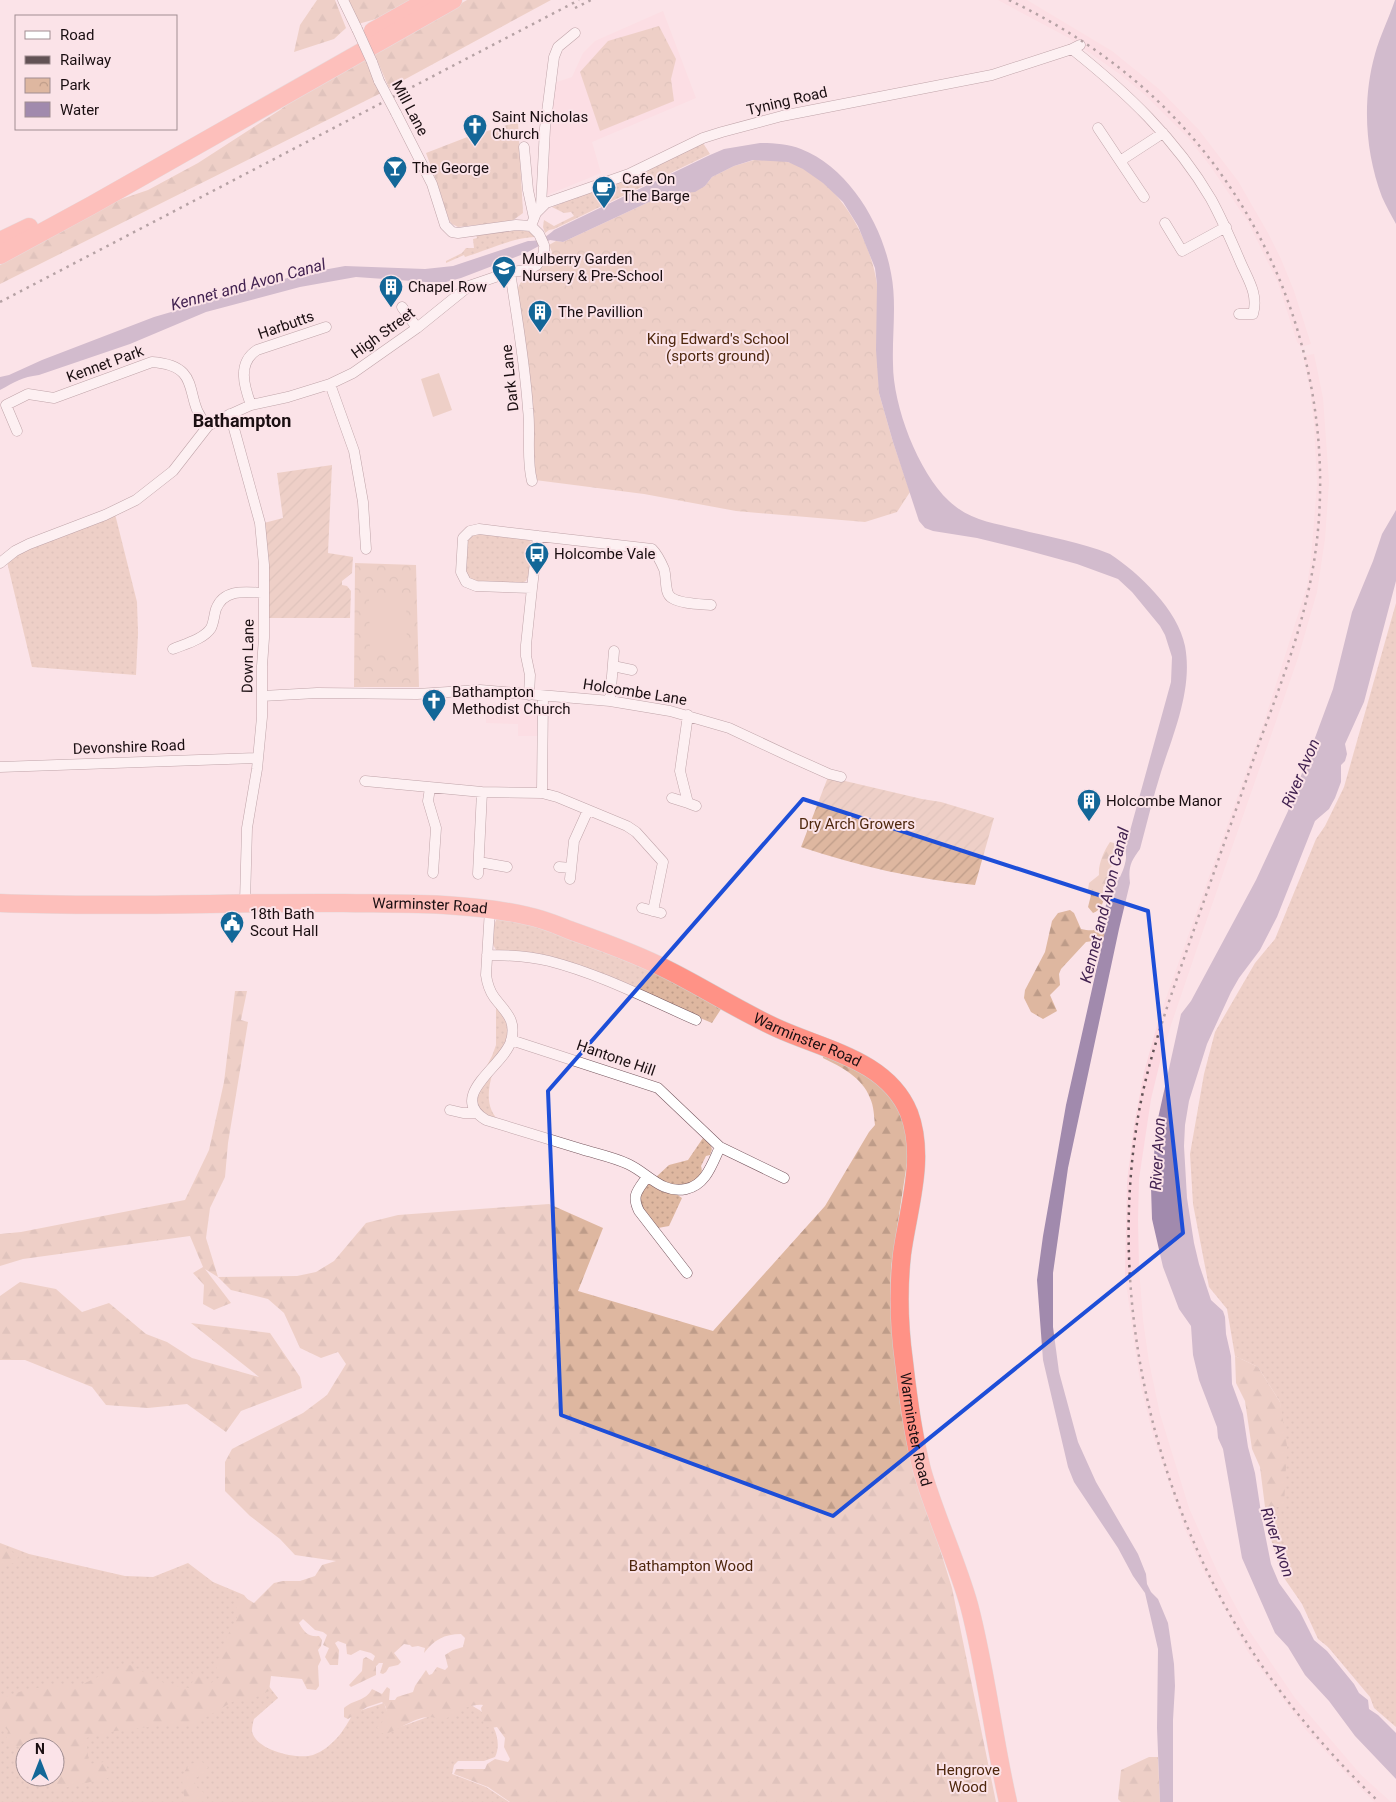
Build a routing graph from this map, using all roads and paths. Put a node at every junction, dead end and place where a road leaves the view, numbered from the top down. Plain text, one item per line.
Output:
1 (343, 0) edge
2 (428, 0) edge
3 (453, 0) edge
4 (575, 33) dead end
5 (1098, 128) dead end
6 (1163, 133) junction
7 (524, 147) dead end
8 (1120, 161) junction
9 (1144, 197) dead end
10 (541, 206) junction
11 (1165, 223) dead end
12 (534, 225) junction
13 (1226, 227) junction
14 (0, 241) edge
15 (0, 255) edge
16 (510, 272) junction
17 (402, 307) dead end
18 (1240, 314) dead end
19 (326, 327) dead end
20 (417, 328) junction
21 (330, 384) junction
22 (251, 405) junction
23 (230, 414) junction
24 (208, 426) junction
25 (17, 432) dead end
26 (532, 481) dead end
27 (538, 536) junction
28 (366, 549) dead end
29 (0, 563) edge
30 (532, 588) junction
31 (264, 593) junction
32 (711, 605) dead end
33 (173, 649) dead end
34 (614, 651) dead end
35 (613, 666) junction
36 (632, 670) dead end
37 (529, 695) junction
38 (262, 696) junction
39 (543, 696) junction
40 (610, 701) junction
41 (688, 715) junction
42 (258, 758) junction
43 (0, 767) edge
44 (841, 777) dead end
45 (365, 781) dead end
46 (430, 788) junction
47 (482, 792) junction
48 (542, 793) junction
49 (672, 798) dead end
50 (588, 810) junction
51 (479, 862) junction
52 (507, 867) dead end
53 (559, 867) dead end
54 (571, 868) junction
55 (433, 873) dead end
56 (478, 874) dead end
57 (570, 879) dead end
58 (245, 902) junction
59 (0, 903) edge
60 (642, 908) dead end
61 (490, 909) junction
62 (488, 955) junction
63 (696, 1020) dead end
64 (511, 1040) junction
65 (450, 1110) dead end
66 (476, 1113) junction
67 (720, 1147) junction
68 (647, 1177) junction
69 (784, 1178) dead end
70 (687, 1273) dead end
71 (1008, 1802) edge

1 - 12 street, Mill Lane, bridge
2 - 14 highway
3 - 15 highway
4 - 10 street
5 - 8 street
6 - 8 street
6 - 10 street, Tyning Road
6 - 13 street, Tyning Road
7 - 12 street
8 - 9 street
10 - 12 street
11 - 13 street
12 - 16 street, High Street
13 - 18 street, Tyning Road
16 - 20 street, High Street
16 - 26 street, Dark Lane
17 - 20 street
19 - 22 street, Harbutts
20 - 21 street, High Street
21 - 22 street, High Street
21 - 28 street
22 - 23 street, High Street
23 - 24 street, High Street
23 - 31 street, Down Lane
24 - 25 street, Kennet Park
24 - 29 street
27 - 30 street
27 - 30 street
27 - 32 street
30 - 37 street
31 - 33 street
31 - 38 street, Down Lane
34 - 35 street
35 - 36 street
35 - 40 street
37 - 38 street, Holcombe Lane
37 - 39 street, Holcombe Lane
38 - 42 street, Down Lane
39 - 40 street, Holcombe Lane
39 - 48 street
40 - 41 street, Holcombe Lane
41 - 44 street, Holcombe Lane
41 - 49 street
42 - 43 street, Devonshire Road
42 - 58 street, Down Lane
45 - 46 street
46 - 47 street
46 - 55 street
47 - 48 street
47 - 51 street
48 - 50 street
50 - 54 street
50 - 60 street
51 - 52 street
51 - 56 street
53 - 54 street
54 - 57 street
58 - 59 highway, Warminster Road
58 - 61 highway, Warminster Road
61 - 62 street
61 - 71 highway, Warminster Road
62 - 63 street
62 - 64 street
64 - 66 street
64 - 67 street, Hantone Hill
65 - 66 street
66 - 68 street
67 - 68 street
67 - 69 street, Hantone Hill
68 - 70 street

